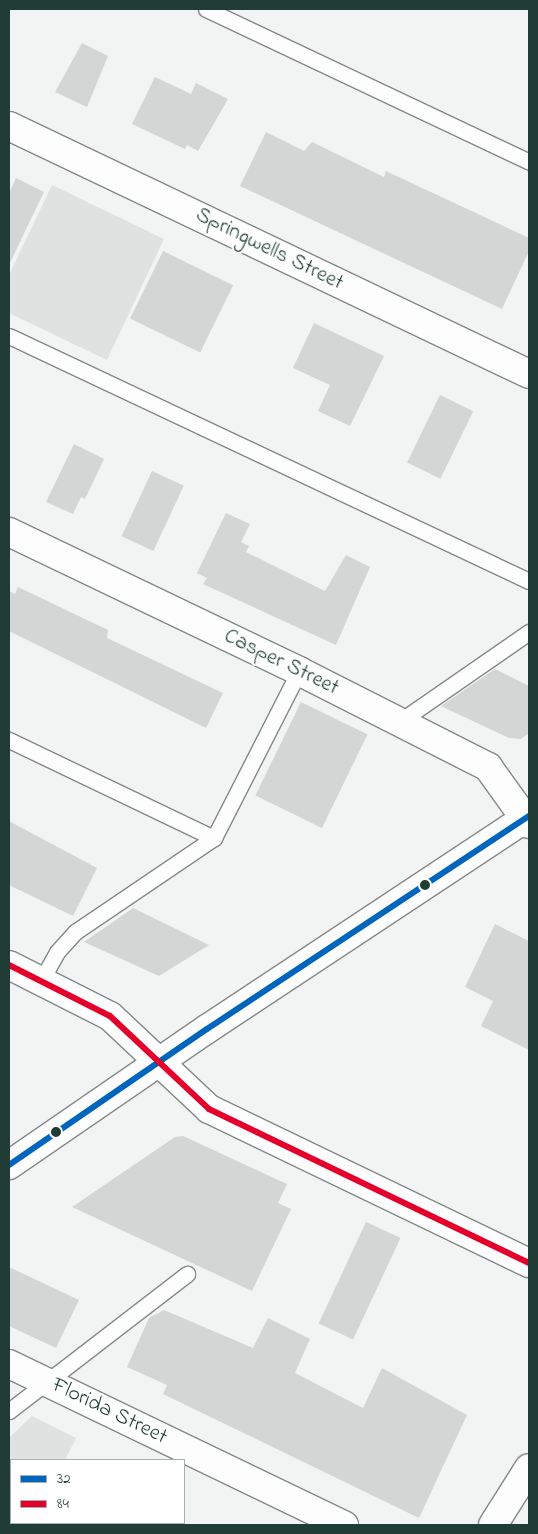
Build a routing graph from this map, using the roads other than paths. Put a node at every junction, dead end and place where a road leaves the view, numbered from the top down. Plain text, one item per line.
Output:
1 (206, 9) edge
2 (9, 126) edge
3 (529, 162) edge
4 (9, 336) edge
5 (529, 374) edge
6 (9, 532) edge
7 (529, 581) edge
8 (529, 632) edge
9 (299, 671) junction
10 (399, 722) junction
11 (9, 740) edge
12 (528, 819) edge
13 (214, 838) junction
14 (9, 965) edge
15 (41, 981) junction
16 (159, 1061) junction
17 (9, 1165) edge
18 (529, 1262) edge
19 (187, 1274) dead end
20 (9, 1364) edge
21 (47, 1382) junction
22 (9, 1411) edge
23 (529, 1468) edge
24 (344, 1525) edge
25 (493, 1525) edge

1 - 3 lane
2 - 5 street, Springwells Street
4 - 7 lane
6 - 9 street, Casper Street
8 - 10 lane
9 - 10 street, Casper Street
9 - 13 lane
10 - 12 street, Casper Street
11 - 13 lane
12 - 16 street
13 - 15 lane
14 - 15 street
15 - 16 street
16 - 17 street
16 - 18 street
19 - 21 lane
20 - 21 street, Florida Street
21 - 22 lane
21 - 24 street, Florida Street
23 - 25 street

